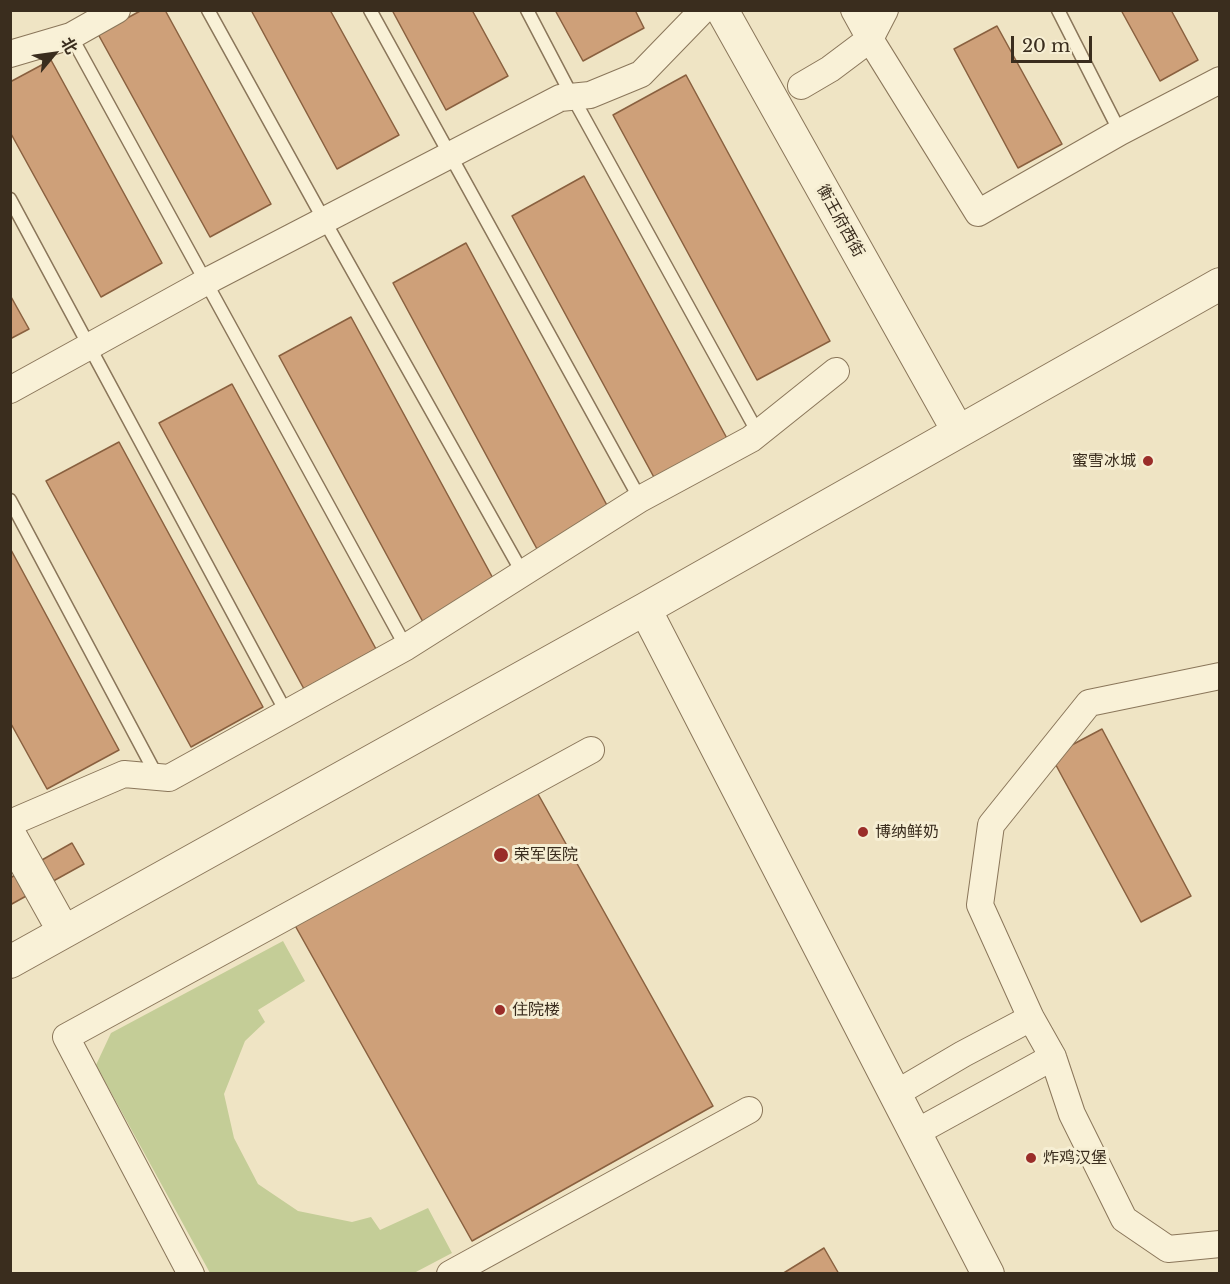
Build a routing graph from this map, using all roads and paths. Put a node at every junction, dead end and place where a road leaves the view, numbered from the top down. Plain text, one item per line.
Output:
1 (117, 10) edge
2 (208, 10) edge
3 (370, 10) edge
4 (527, 10) edge
5 (703, 10) edge
6 (722, 10) edge
7 (854, 10) edge
8 (885, 10) edge
9 (1058, 10) edge
10 (71, 36) junction
11 (870, 39) junction
12 (10, 54) edge
13 (1220, 80) edge
14 (801, 86) dead end
15 (572, 96) junction
16 (1120, 132) junction
17 (450, 155) junction
18 (10, 199) edge
19 (324, 220) junction
20 (206, 281) junction
21 (1220, 284) edge
22 (90, 346) junction
23 (836, 371) dead end
24 (10, 390) edge
25 (958, 431) junction
26 (758, 433) junction
27 (10, 500) edge
28 (640, 500) junction
29 (522, 572) junction
30 (645, 609) junction
31 (406, 647) junction
32 (1220, 676) edge
33 (286, 712) junction
34 (591, 750) dead end
35 (157, 776) junction
36 (10, 823) edge
37 (10, 835) edge
38 (64, 932) junction
39 (10, 962) edge
40 (1031, 1018) junction
41 (1053, 1057) junction
42 (896, 1094) junction
43 (750, 1110) dead end
44 (915, 1133) junction
45 (1220, 1244) edge
46 (191, 1274) edge
47 (450, 1274) edge
48 (988, 1274) edge

1 - 10 street
2 - 19 lane
3 - 17 lane
4 - 15 lane
5 - 15 street
6 - 25 street, 衡王府西街
7 - 11 street
8 - 11 street
9 - 16 lane
10 - 12 street
10 - 20 lane
11 - 14 street
11 - 16 street
13 - 16 street
15 - 17 street
15 - 26 lane
17 - 19 street
17 - 28 lane
18 - 22 lane
19 - 20 street
19 - 29 lane
20 - 22 street
20 - 31 lane
21 - 25 street
22 - 24 street
22 - 33 lane
23 - 26 street
25 - 30 street
26 - 28 street
27 - 35 lane
28 - 29 street
29 - 31 street
30 - 38 street
30 - 42 street
31 - 33 street
32 - 40 street
33 - 35 street
34 - 46 street
35 - 36 street
37 - 38 street
38 - 39 street
40 - 41 street
40 - 42 street
41 - 44 street
41 - 45 street
42 - 44 street
43 - 47 street
44 - 48 street

